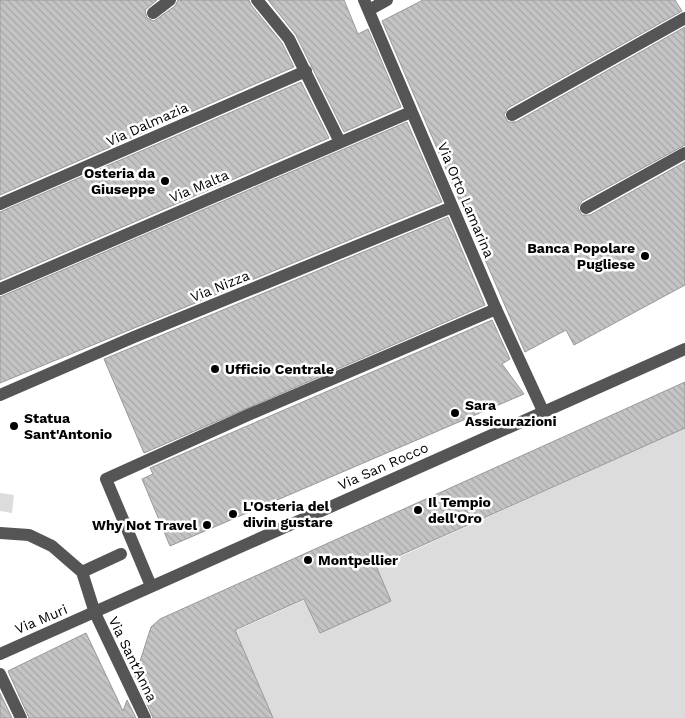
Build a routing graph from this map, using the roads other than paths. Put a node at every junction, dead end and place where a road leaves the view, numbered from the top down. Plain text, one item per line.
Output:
1 (170, 0) edge
2 (256, 0) edge
3 (387, 0) edge
4 (366, 5) edge
5 (153, 13) dead end
6 (685, 18) edge
7 (306, 71) junction
8 (411, 112) junction
9 (512, 115) dead end
10 (340, 142) junction
11 (685, 153) edge
12 (0, 204) edge
13 (452, 207) junction
14 (586, 208) dead end
15 (0, 289) edge
16 (496, 310) junction
17 (685, 348) edge
18 (0, 395) edge
19 (543, 411) junction
20 (0, 533) edge
21 (121, 554) dead end
22 (82, 572) junction
23 (152, 586) junction
24 (95, 613) junction
25 (0, 654) edge
26 (0, 674) edge
27 (21, 718) edge
28 (146, 718) edge

1 - 5 street
2 - 7 street
3 - 4 street
4 - 8 street, Via Orto Lamarina
6 - 9 street
7 - 10 street
7 - 12 street, Via Dalmazia
8 - 10 street, Via Malta
8 - 13 street, Via Orto Lamarina
10 - 15 street, Via Malta
11 - 14 street
13 - 16 street, Via Orto Lamarina
13 - 18 street, Via Nizza
16 - 19 street, Via Orto Lamarina
16 - 23 street
17 - 19 street, Via San Rocco
19 - 23 street, Via San Rocco
20 - 22 street
21 - 22 street
22 - 24 street, Via Sant'Anna
23 - 24 street, Via San Rocco
24 - 25 street, Via Muri
24 - 28 street, Via Sant'Anna
26 - 27 street

